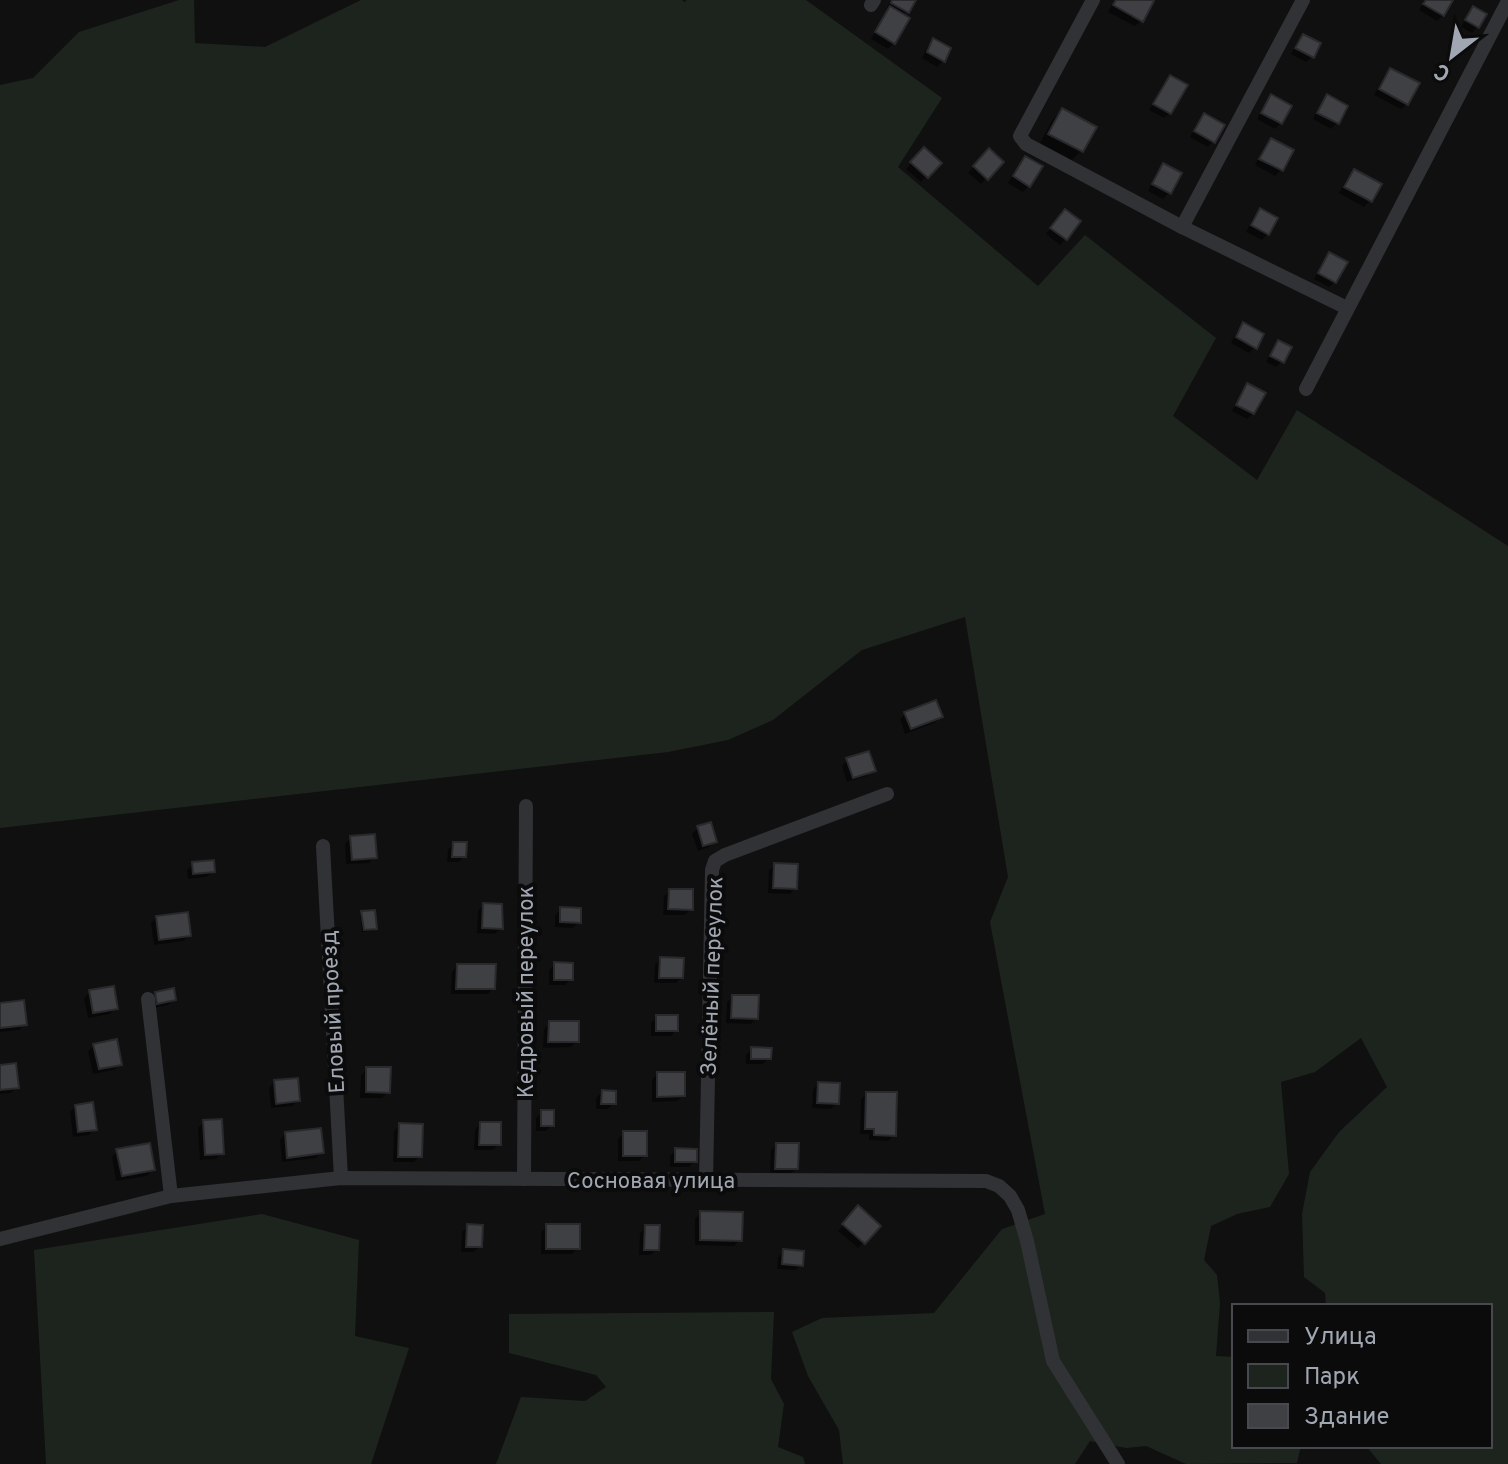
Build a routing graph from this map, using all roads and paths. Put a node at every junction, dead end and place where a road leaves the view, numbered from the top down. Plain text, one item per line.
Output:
1 (1093, 0) edge
2 (1303, 0) edge
3 (1508, 1) edge
4 (1182, 227) junction
5 (1347, 308) junction
6 (1306, 389) dead end
7 (887, 794) dead end
8 (526, 806) dead end
9 (323, 846) dead end
10 (148, 999) dead end
11 (341, 1178) junction
12 (524, 1179) junction
13 (706, 1181) junction
14 (171, 1196) junction
15 (0, 1239) edge
16 (1118, 1464) edge

1 - 4 street
2 - 4 street
3 - 5 street
4 - 5 street
5 - 6 street
7 - 13 street, Зелёный переулок
8 - 12 street, Кедровый переулок
9 - 11 street, Еловый проезд
10 - 14 street
11 - 12 street, Сосновая улица
11 - 14 street, Сосновая улица
12 - 13 street, Сосновая улица
13 - 16 street, Сосновая улица
14 - 15 street, Сосновая улица

